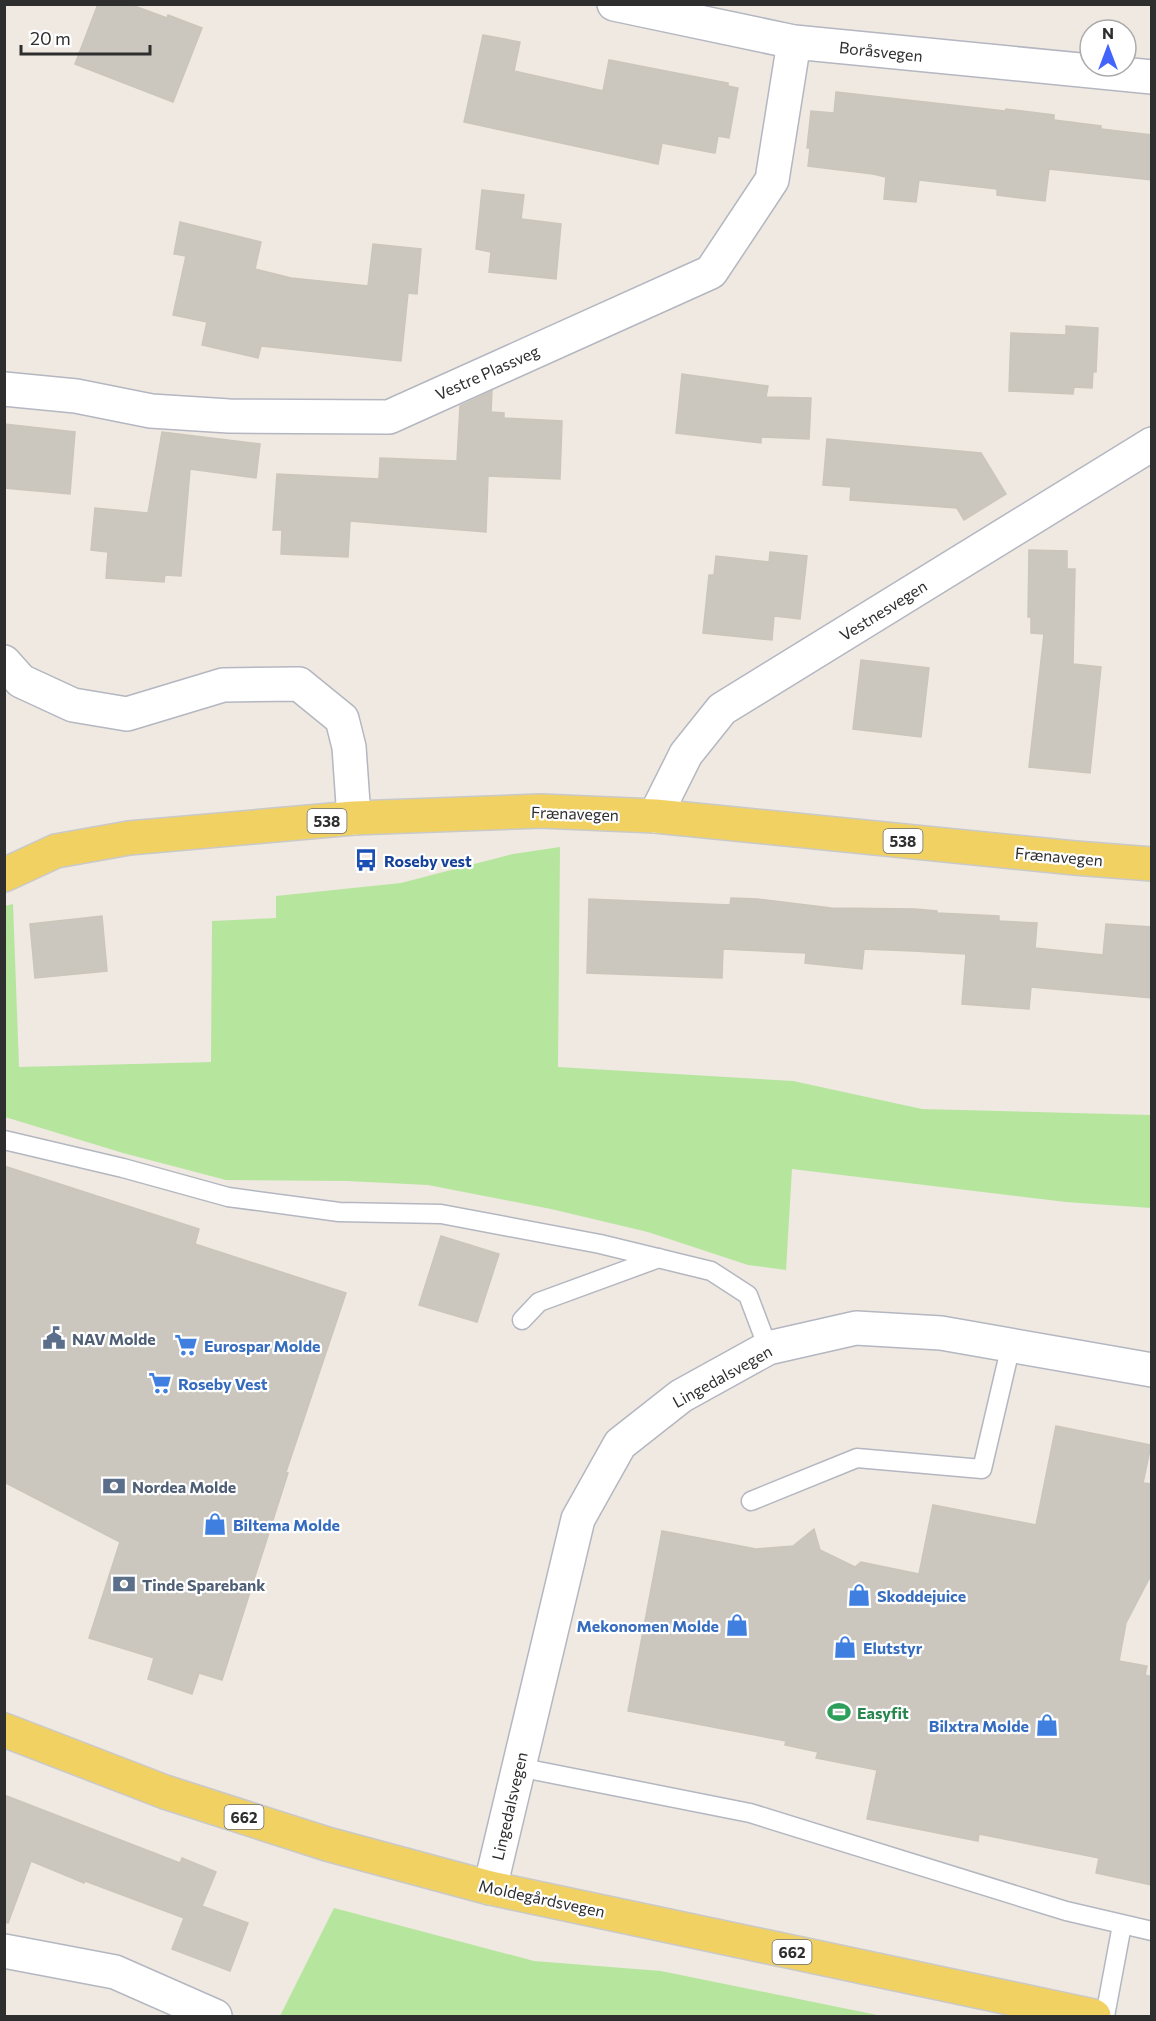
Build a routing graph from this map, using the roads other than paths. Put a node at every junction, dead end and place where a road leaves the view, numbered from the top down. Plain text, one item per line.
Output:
1 (614, 4) edge
2 (794, 42) junction
3 (1152, 77) edge
4 (4, 389) edge
5 (1152, 444) edge
6 (4, 662) edge
7 (656, 816) junction
8 (354, 818) junction
9 (1152, 864) edge
10 (4, 875) edge
11 (4, 1140) edge
12 (659, 1258) junction
13 (522, 1320) dead end
14 (1011, 1345) junction
15 (768, 1348) junction
16 (1152, 1370) edge
17 (751, 1501) dead end
18 (4, 1730) edge
19 (519, 1767) junction
20 (490, 1888) junction
21 (1122, 1925) junction
22 (1152, 1931) edge
23 (4, 1952) edge
24 (215, 2016) edge
25 (1094, 2016) edge
26 (1105, 2016) edge

1 - 2 street, Boråsvegen
2 - 3 street, Boråsvegen
2 - 4 street, Vestre Plassveg
5 - 7 street, Vestnesvegen
6 - 8 street
7 - 8 main road, Frænavegen / 538
7 - 9 main road, Frænavegen / 538
8 - 10 main road, Frænavegen / 538
11 - 12 lane
12 - 13 lane
12 - 15 lane
14 - 15 street, Lingedalsvegen
14 - 16 street, Lingedalsvegen
14 - 17 lane
15 - 19 street, Lingedalsvegen
18 - 20 main road, Moldegårdsvegen / 662
19 - 20 street, Lingedalsvegen
19 - 21 lane
20 - 25 main road, Moldegårdsvegen / 662
21 - 22 lane
21 - 26 lane
23 - 24 street

